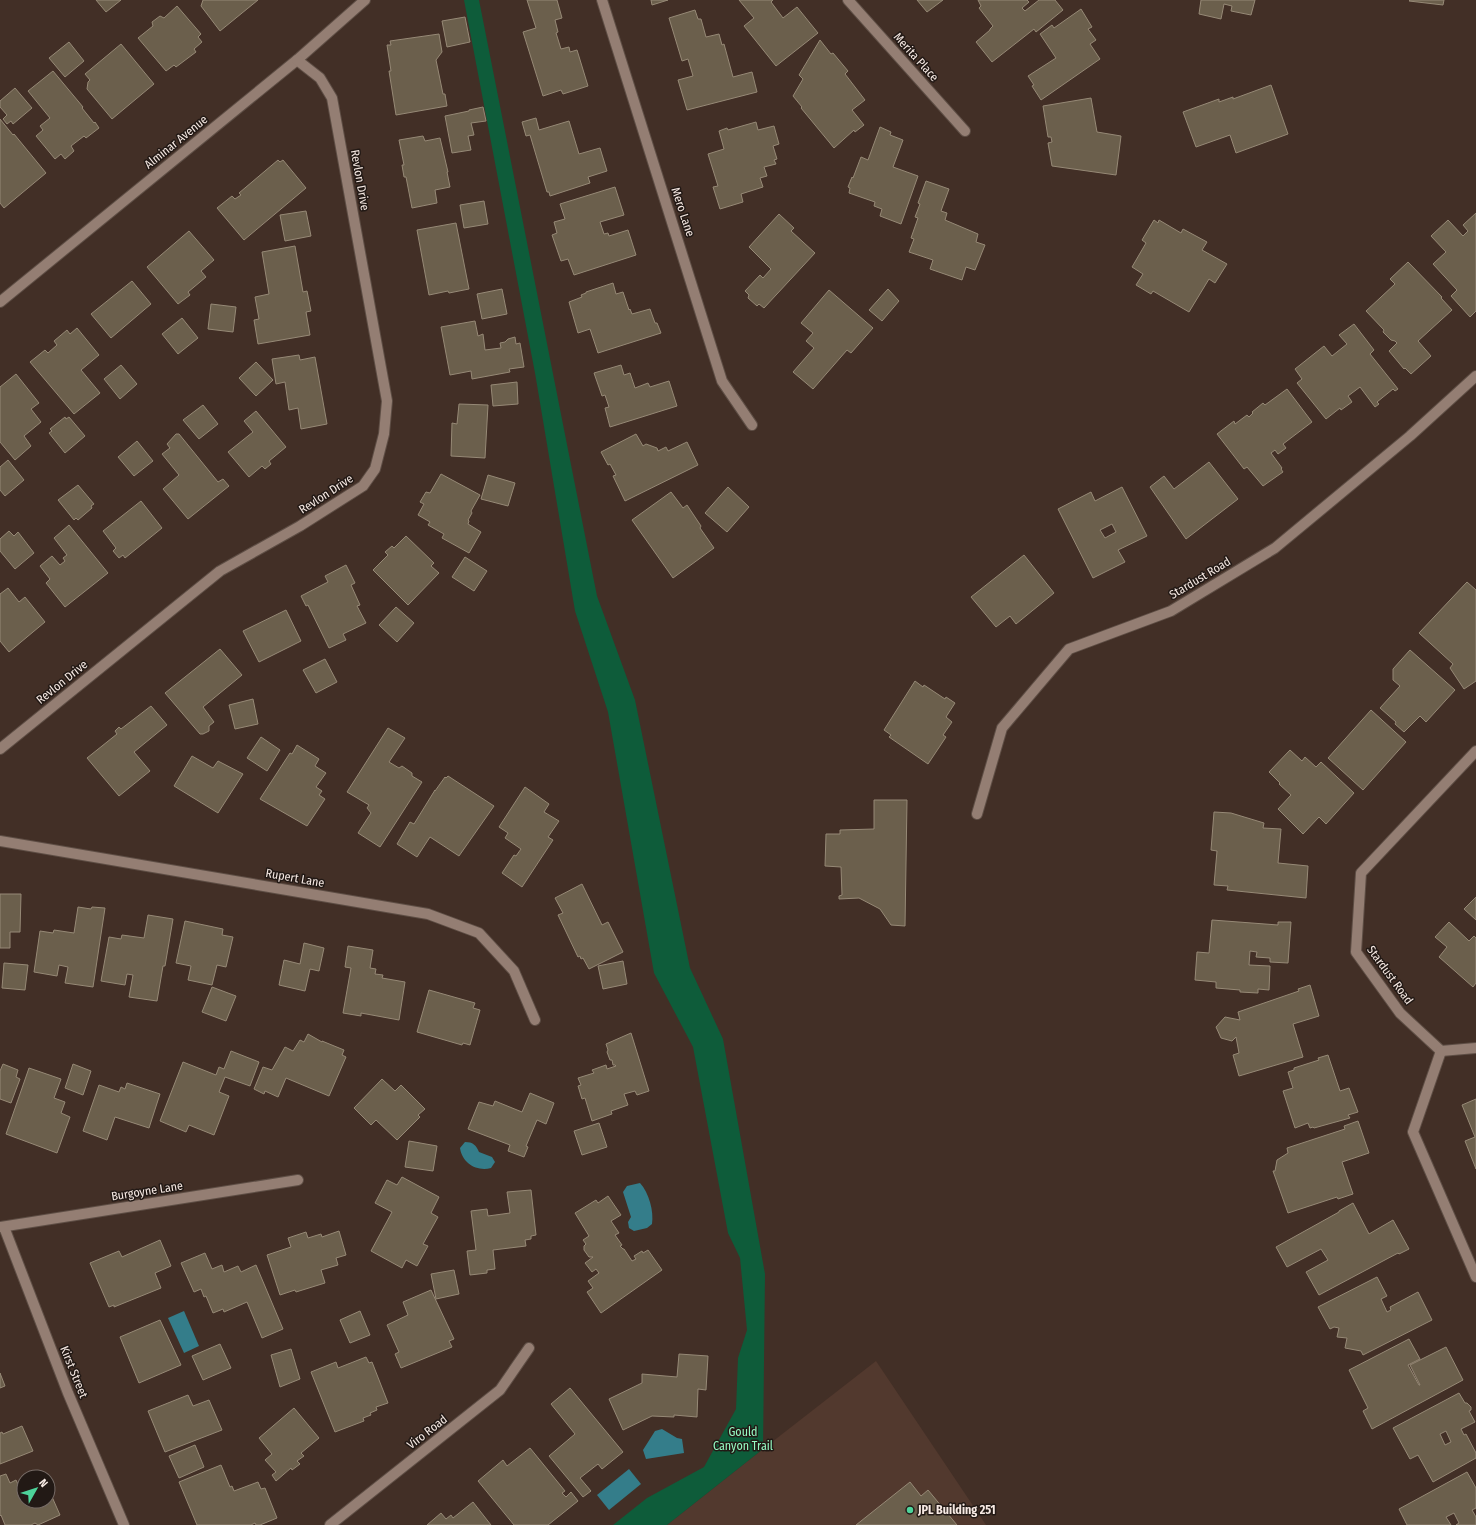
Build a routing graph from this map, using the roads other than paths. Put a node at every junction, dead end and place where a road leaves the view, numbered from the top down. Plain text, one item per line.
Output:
1 (366, 0) edge
2 (602, 0) edge
3 (848, 0) edge
4 (298, 60) junction
5 (965, 131) dead end
6 (0, 302) edge
7 (1476, 376) edge
8 (752, 425) dead end
9 (0, 749) edge
10 (1476, 751) edge
11 (977, 814) dead end
12 (0, 841) edge
13 (535, 1020) dead end
14 (1476, 1048) edge
15 (1441, 1051) junction
16 (298, 1180) dead end
17 (2, 1227) edge
18 (1476, 1277) edge
19 (529, 1348) dead end
20 (124, 1525) edge
21 (330, 1525) edge

1 - 4 street, Alminar Avenue
2 - 8 street, Mero Lane
3 - 5 street, Merita Place
4 - 6 street, Alminar Avenue
4 - 9 street, Revlon Drive
7 - 11 street, Stardust Road
10 - 15 street, Stardust Road
12 - 13 street, Rupert Lane
14 - 15 street
15 - 18 street
16 - 17 street, Burgoyne Lane
17 - 20 street, Kirst Street
19 - 21 street, Viro Road

